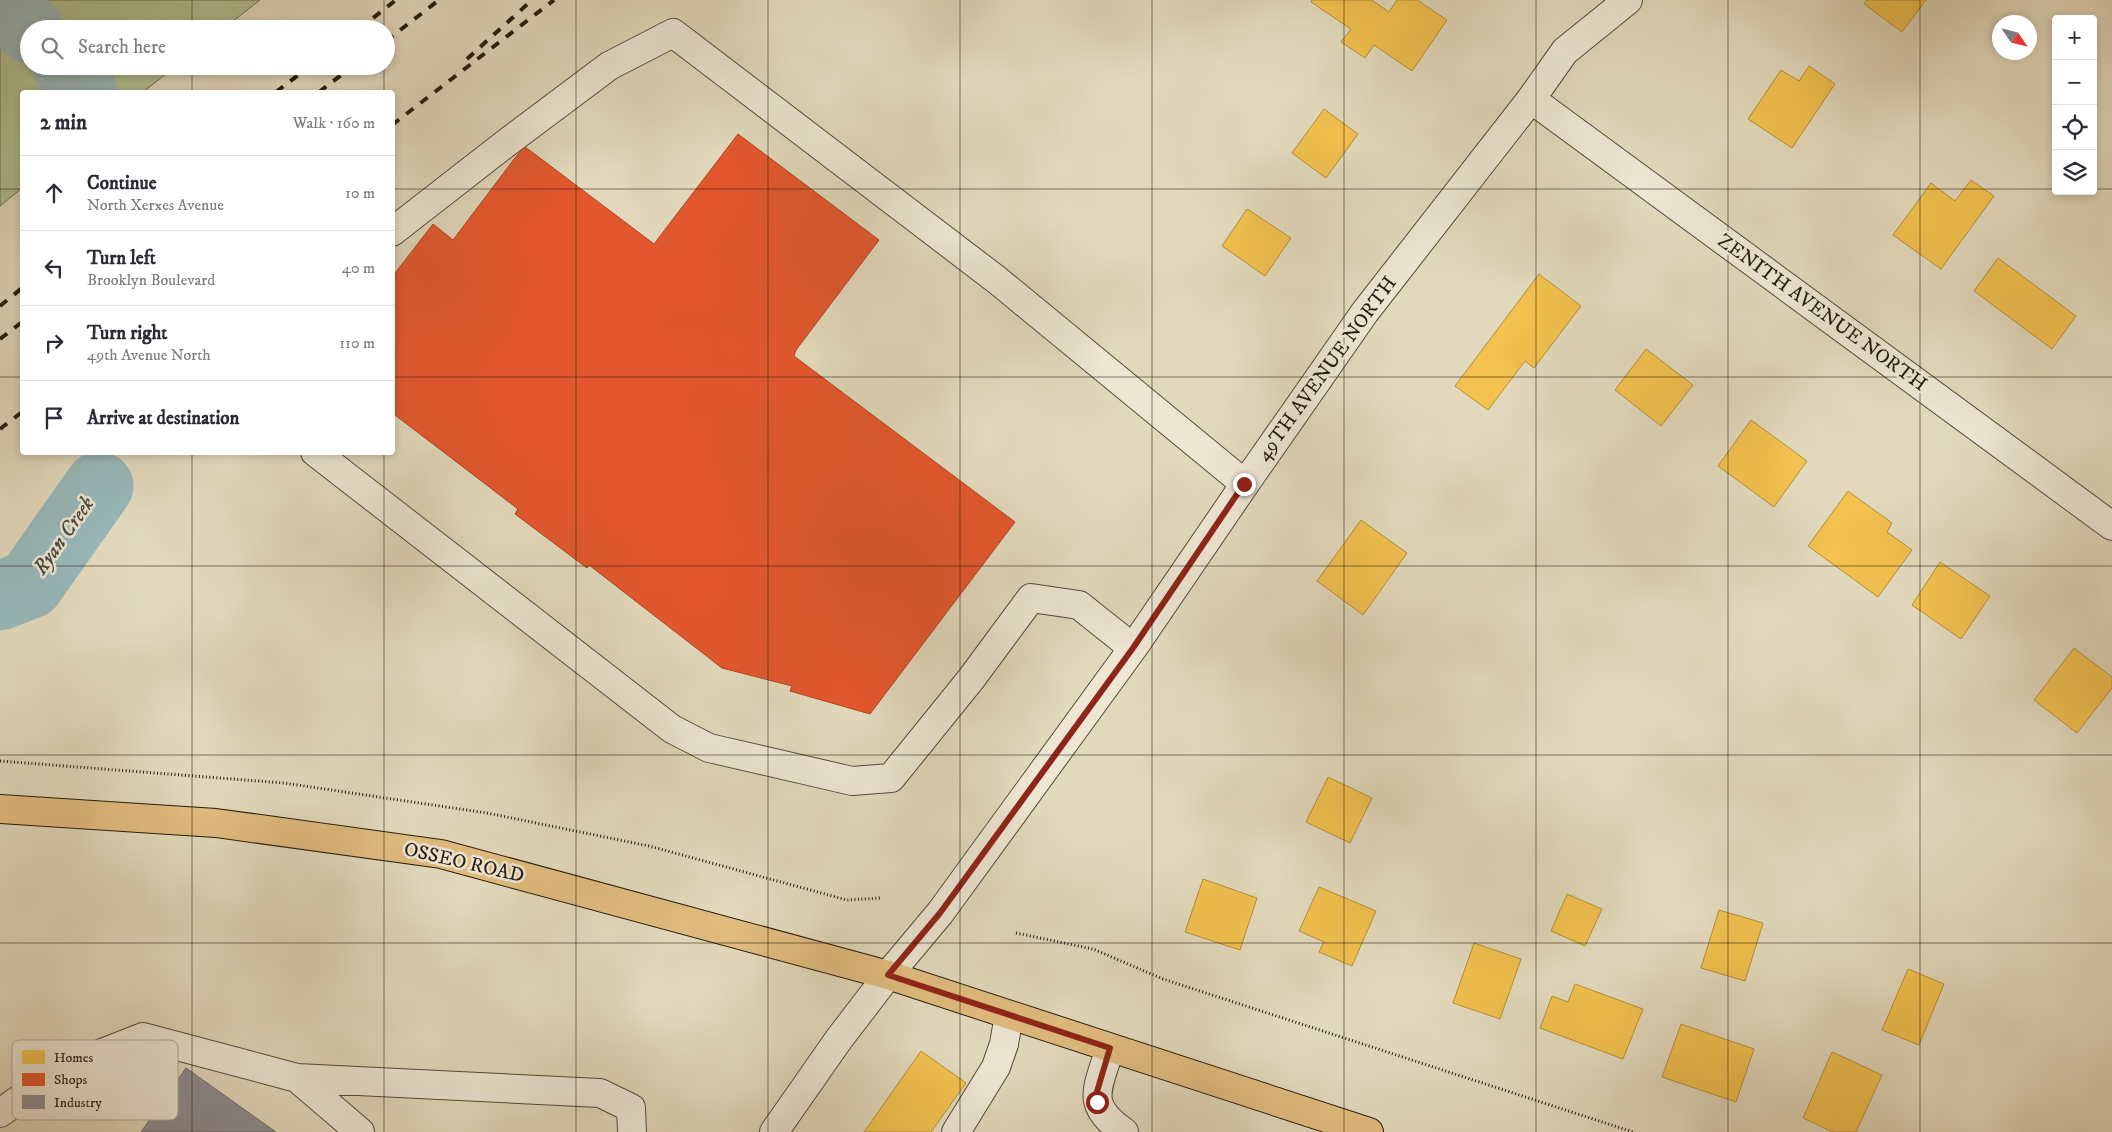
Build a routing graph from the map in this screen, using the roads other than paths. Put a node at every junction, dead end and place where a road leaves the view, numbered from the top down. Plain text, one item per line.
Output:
1 (1628, 0) edge
2 (1531, 99) junction
3 (395, 230) edge
4 (319, 455) edge
5 (1244, 484) junction
6 (2112, 526) edge
7 (1133, 648) junction
8 (0, 808) edge
9 (888, 975) junction
10 (1009, 1015) junction
11 (138, 1040) edge
12 (151, 1040) edge
13 (178, 1047) edge
14 (1110, 1048) junction
15 (297, 1078) junction
16 (12, 1105) edge
17 (0, 1113) edge
18 (360, 1132) edge
19 (632, 1132) edge
20 (774, 1132) edge
21 (956, 1132) edge
22 (1124, 1132) edge
23 (1370, 1132) edge

1 - 2 street, 49TH AVENUE NORTH
2 - 5 street, 49TH AVENUE NORTH
2 - 6 street, ZENITH AVENUE NORTH
3 - 5 street
4 - 7 street
5 - 7 street, 49TH AVENUE NORTH
7 - 9 street, 49TH AVENUE NORTH
8 - 9 main road, OSSEO ROAD
9 - 10 main road, OSSEO ROAD
9 - 20 street, 49TH AVENUE NORTH
10 - 14 main road, OSSEO ROAD
10 - 21 street
11 - 12 street
13 - 15 street
14 - 22 street
14 - 23 main road, OSSEO ROAD
15 - 18 street
15 - 19 street
16 - 17 street

